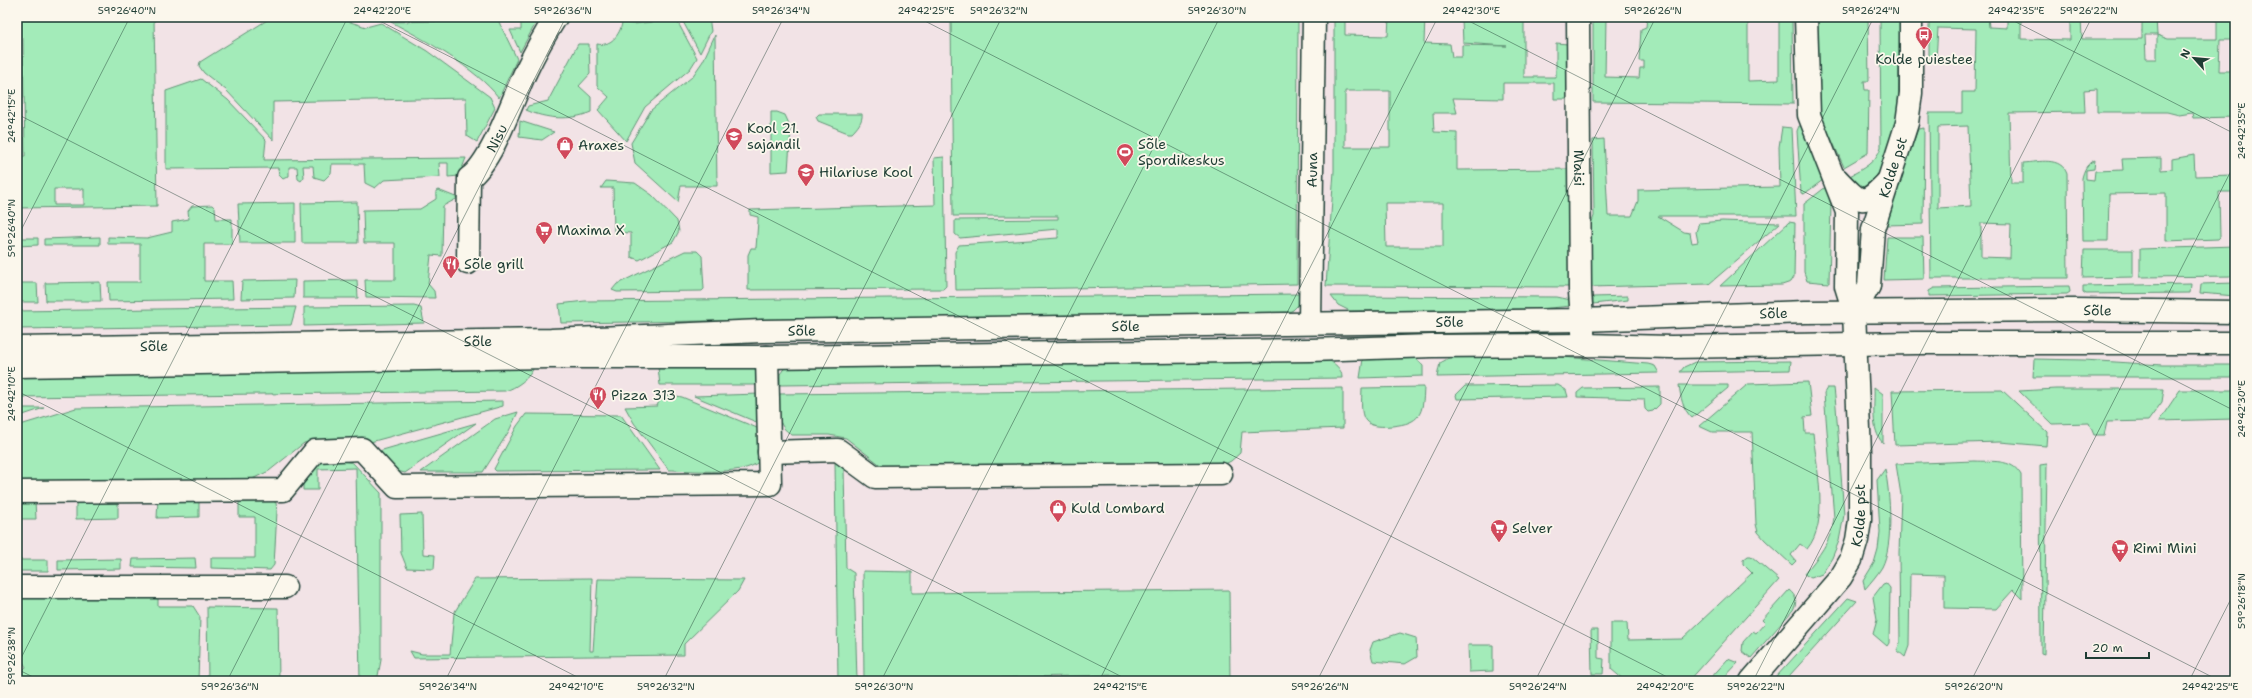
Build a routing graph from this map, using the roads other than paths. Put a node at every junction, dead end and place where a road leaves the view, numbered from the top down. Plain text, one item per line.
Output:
1 (556, 17) edge
2 (1314, 17) edge
3 (1578, 17) edge
4 (1806, 17) edge
5 (1911, 17) edge
6 (1835, 177) junction
7 (1888, 181) junction
8 (468, 263) dead end
9 (1854, 312) junction
10 (2235, 312) edge
11 (1582, 320) junction
12 (1310, 323) junction
13 (2235, 343) edge
14 (1855, 344) junction
15 (1584, 345) junction
16 (17, 348) edge
17 (1310, 350) junction
18 (766, 357) junction
19 (17, 366) edge
20 (769, 452) junction
21 (1221, 474) dead end
22 (17, 492) edge
23 (17, 587) edge
24 (285, 587) dead end
25 (1751, 681) edge

1 - 8 main road, Nisu
2 - 12 main road, Auna
3 - 11 main road, Maisi
4 - 6 main road, Kolde pst
5 - 7 main road, Kolde pst
6 - 7 main road
6 - 9 main road, Kolde pst
7 - 9 main road, Kolde pst
9 - 10 main road, Sõle
9 - 11 main road, Sõle
9 - 14 main road, Kolde pst
11 - 12 main road, Sõle
11 - 15 main road, Maisi
12 - 16 main road, Sõle
12 - 17 main road, Auna
13 - 14 main road, Sõle
14 - 15 main road, Sõle
14 - 25 main road, Kolde pst
15 - 17 main road, Sõle
17 - 18 main road, Sõle
18 - 19 main road, Sõle
18 - 20 main road
20 - 21 main road
20 - 22 main road
23 - 24 main road

